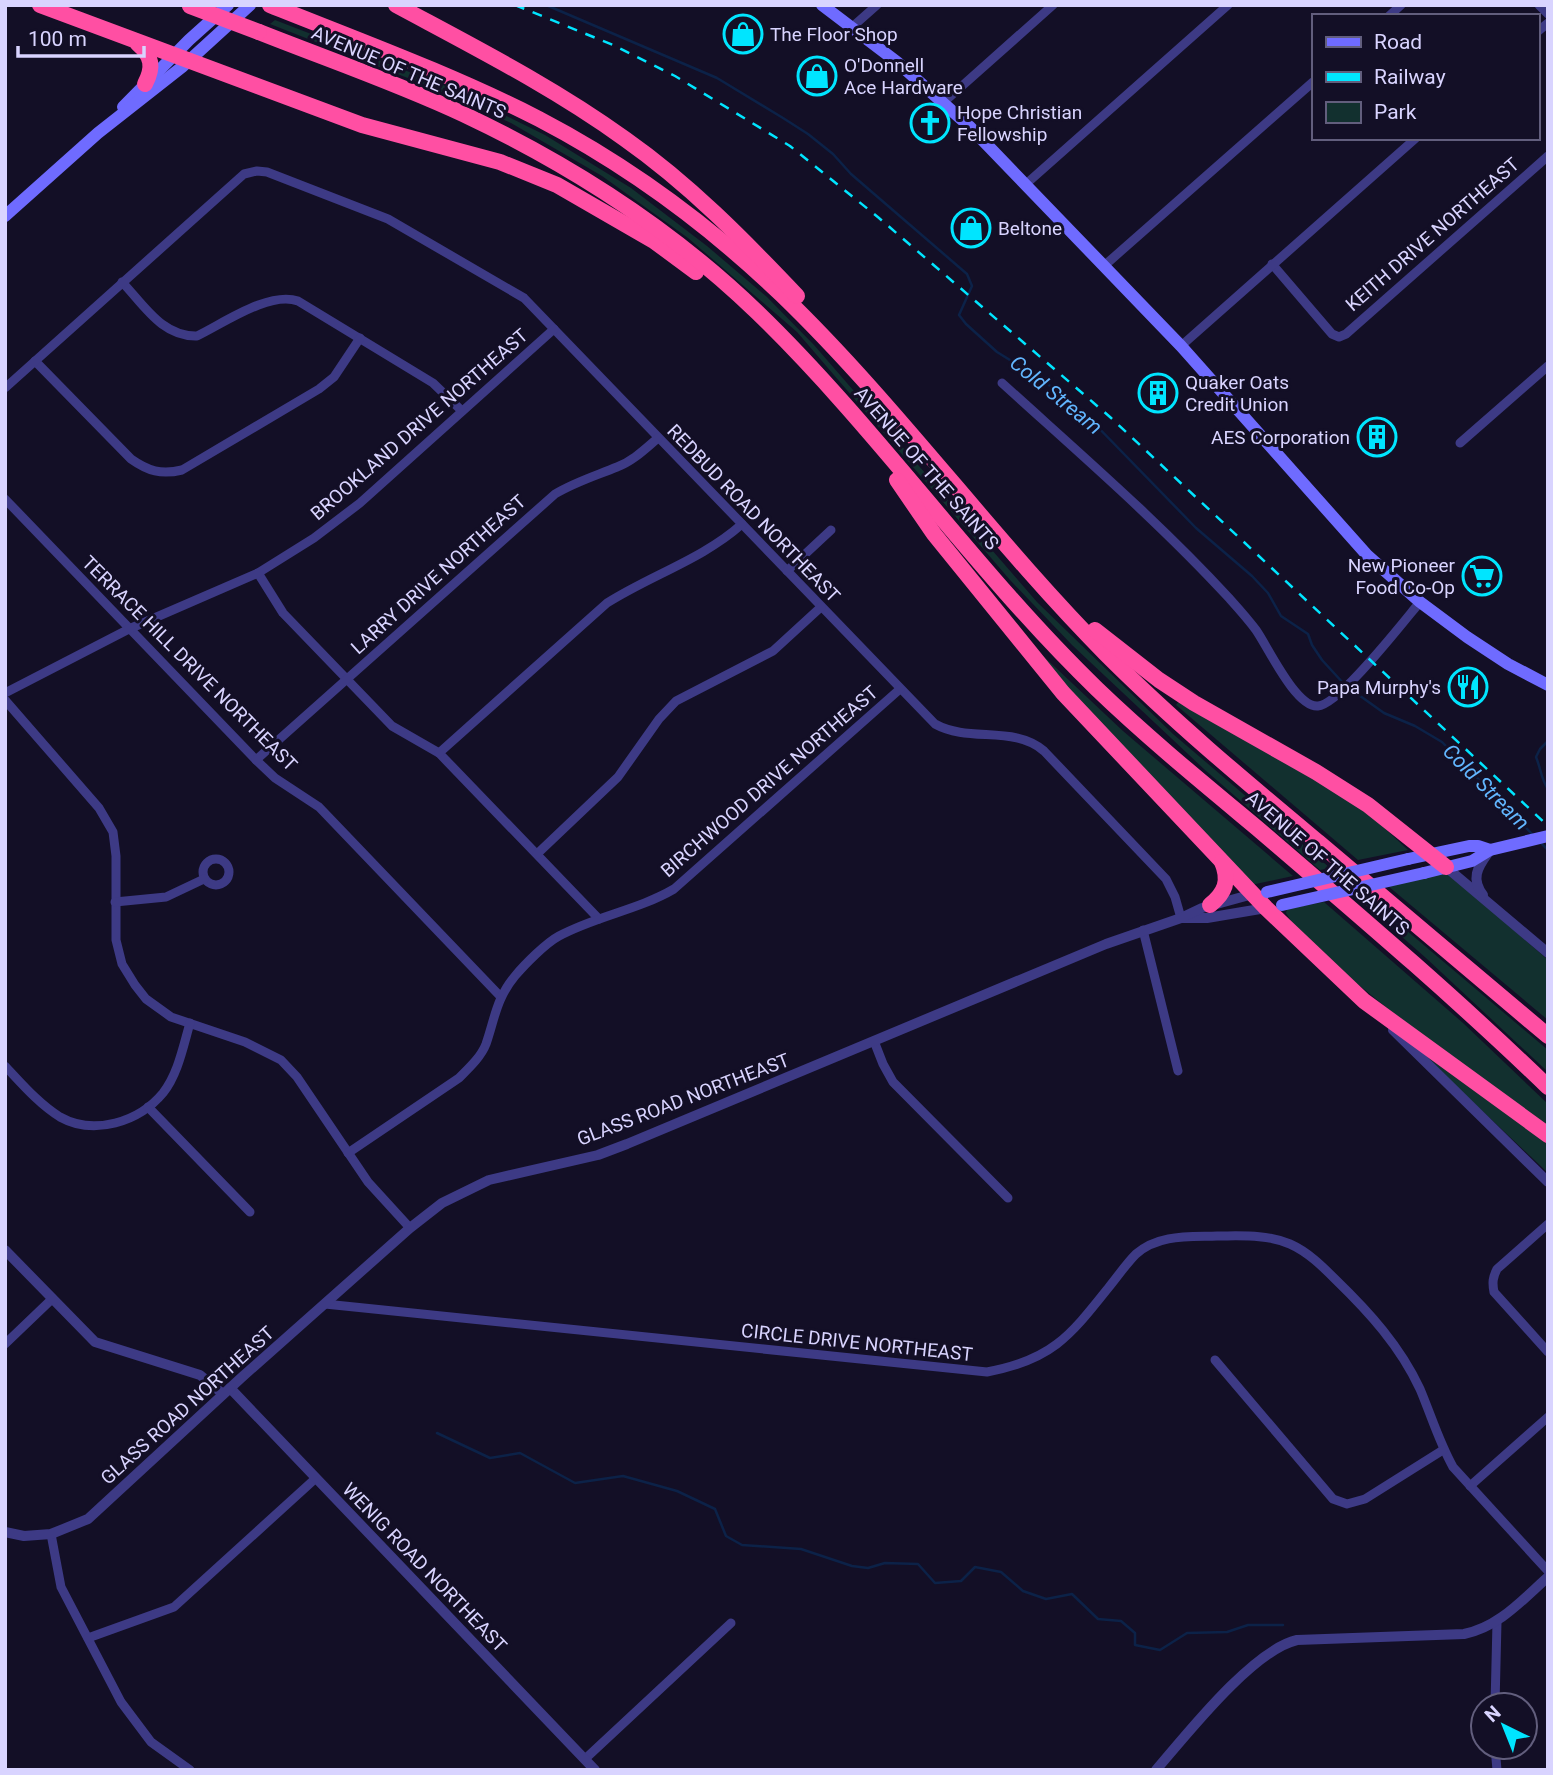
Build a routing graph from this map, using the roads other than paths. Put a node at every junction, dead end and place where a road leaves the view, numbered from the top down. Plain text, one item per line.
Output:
1 (40, 5) edge
2 (228, 5) edge
3 (250, 5) edge
4 (396, 5) edge
5 (822, 5) edge
6 (877, 5) edge
7 (1053, 5) edge
8 (1228, 5) edge
9 (1539, 5) edge
10 (189, 6) edge
11 (277, 8) edge
12 (1548, 14) edge
13 (851, 28) junction
14 (136, 42) junction
15 (181, 58) junction
16 (1312, 83) edge
17 (145, 85) junction
18 (944, 102) junction
19 (99, 133) junction
20 (1414, 140) edge
21 (1548, 156) edge
22 (1026, 184) junction
23 (5, 216) edge
24 (1272, 264) junction
25 (1105, 265) junction
26 (122, 282) junction
27 (754, 309) junction
28 (554, 329) junction
29 (360, 338) junction
30 (1181, 346) junction
31 (838, 352) junction
32 (36, 360) junction
33 (1548, 366) edge
34 (1540, 373) junction
35 (1548, 382) edge
36 (1002, 383) dead end
37 (5, 388) edge
38 (462, 411) junction
39 (659, 438) junction
40 (1460, 443) dead end
41 (878, 444) junction
42 (5, 499) edge
43 (742, 524) junction
44 (831, 530) dead end
45 (787, 571) junction
46 (258, 573) junction
47 (1040, 583) junction
48 (1420, 601) junction
49 (821, 607) junction
50 (130, 629) junction
51 (345, 678) junction
52 (1548, 685) edge
53 (900, 689) junction
54 (5, 693) edge
55 (5, 700) edge
56 (439, 753) junction
57 (256, 760) junction
58 (1548, 836) edge
59 (1490, 850) junction
60 (537, 854) junction
61 (1430, 855) junction
62 (1220, 860) junction
63 (1446, 867) junction
64 (204, 880) dead end
65 (1267, 900) junction
66 (115, 902) junction
67 (1489, 902) junction
68 (1210, 905) junction
69 (1181, 918) junction
70 (599, 919) junction
71 (1143, 930) junction
72 (1548, 953) edge
73 (500, 996) junction
74 (1364, 1001) junction
75 (190, 1023) junction
76 (1548, 1036) edge
77 (874, 1041) junction
78 (5, 1066) edge
79 (1178, 1071) dead end
80 (1548, 1087) edge
81 (148, 1107) junction
82 (1548, 1135) edge
83 (348, 1153) junction
84 (1548, 1182) edge
85 (1008, 1198) dead end
86 (250, 1212) dead end
87 (1548, 1224) edge
88 (411, 1228) junction
89 (5, 1250) edge
90 (52, 1299) junction
91 (324, 1304) junction
92 (5, 1344) edge
93 (1548, 1352) edge
94 (1215, 1360) dead end
95 (227, 1391) junction
96 (1548, 1417) edge
97 (1443, 1450) junction
98 (316, 1478) junction
99 (1470, 1486) junction
100 (5, 1532) edge
101 (51, 1534) junction
102 (1548, 1571) edge
103 (1548, 1577) edge
104 (1497, 1622) junction
105 (731, 1623) dead end
106 (88, 1638) junction
107 (1495, 1691) edge
108 (585, 1759) junction
109 (190, 1770) edge
110 (595, 1770) edge
111 (1156, 1770) edge

1 - 14 highway
2 - 15 main road
3 - 15 main road
4 - 31 highway
5 - 13 main road
6 - 13 street
7 - 18 street
8 - 22 street
9 - 12 street
10 - 27 highway, AVENUE OF THE SAINTS, bridge
11 - 31 highway, AVENUE OF THE SAINTS
13 - 18 main road
14 - 15 highway
14 - 17 highway
15 - 17 main road
15 - 19 main road
15 - 27 highway
16 - 25 street
17 - 19 main road
18 - 22 main road
19 - 23 main road
20 - 24 street
21 - 24 street, KEITH DRIVE NORTHEAST
22 - 25 main road
24 - 30 street
25 - 30 main road
26 - 28 street, REDBUD ROAD NORTHEAST
26 - 29 street
26 - 32 street
27 - 41 highway, AVENUE OF THE SAINTS
28 - 38 street, BROOKLAND DRIVE NORTHEAST
28 - 39 street, REDBUD ROAD NORTHEAST
29 - 32 street
29 - 38 street
30 - 48 main road
31 - 47 highway, AVENUE OF THE SAINTS
32 - 37 street
33 - 34 street
34 - 35 street
34 - 40 street
36 - 48 street
38 - 46 street, BROOKLAND DRIVE NORTHEAST
39 - 43 street, REDBUD ROAD NORTHEAST
39 - 51 street, LARRY DRIVE NORTHEAST
41 - 62 highway
41 - 80 highway, AVENUE OF THE SAINTS
42 - 50 street, TERRACE HILL DRIVE NORTHEAST
43 - 45 street, REDBUD ROAD NORTHEAST
43 - 56 street
44 - 45 street
45 - 49 street, REDBUD ROAD NORTHEAST
46 - 50 street, BROOKLAND DRIVE NORTHEAST
46 - 51 street
47 - 61 highway
47 - 76 highway, AVENUE OF THE SAINTS
48 - 52 main road
49 - 53 street, REDBUD ROAD NORTHEAST
49 - 60 street
50 - 54 street, BROOKLAND DRIVE NORTHEAST
50 - 57 street, TERRACE HILL DRIVE NORTHEAST
51 - 56 street
51 - 57 street, LARRY DRIVE NORTHEAST
53 - 69 street, REDBUD ROAD NORTHEAST
53 - 70 street, BIRCHWOOD DRIVE NORTHEAST
55 - 66 street
56 - 60 street
57 - 73 street, TERRACE HILL DRIVE NORTHEAST
58 - 59 main road
59 - 61 main road
59 - 63 main road
59 - 67 street
60 - 70 street
61 - 63 highway
61 - 65 main road, bridge
62 - 65 highway
62 - 68 highway
63 - 65 main road, bridge
63 - 67 street
64 - 66 street
65 - 68 street
65 - 69 street
65 - 74 highway
66 - 75 street
67 - 72 street
68 - 69 street
69 - 71 street, GLASS ROAD NORTHEAST
70 - 73 street, BIRCHWOOD DRIVE NORTHEAST
71 - 77 street, GLASS ROAD NORTHEAST
71 - 79 street
73 - 83 street, BIRCHWOOD DRIVE NORTHEAST
74 - 82 highway
74 - 84 street
75 - 81 street
75 - 83 street
77 - 85 street
77 - 88 street, GLASS ROAD NORTHEAST
78 - 81 street
81 - 86 street
83 - 88 street
87 - 93 street
88 - 91 street, GLASS ROAD NORTHEAST
89 - 90 street, WENIG ROAD NORTHEAST
90 - 92 street
90 - 95 street, WENIG ROAD NORTHEAST
91 - 95 street, GLASS ROAD NORTHEAST
91 - 97 street, CIRCLE DRIVE NORTHEAST
94 - 97 street
95 - 98 street, WENIG ROAD NORTHEAST
95 - 101 street, GLASS ROAD NORTHEAST
96 - 99 street
97 - 99 street, CIRCLE DRIVE NORTHEAST
98 - 106 street
98 - 108 street, WENIG ROAD NORTHEAST
99 - 102 street, CIRCLE DRIVE NORTHEAST
100 - 101 street, GLASS ROAD NORTHEAST
101 - 106 street
103 - 104 street
104 - 107 street
104 - 111 street
105 - 108 street
106 - 109 street
108 - 110 street, WENIG ROAD NORTHEAST

